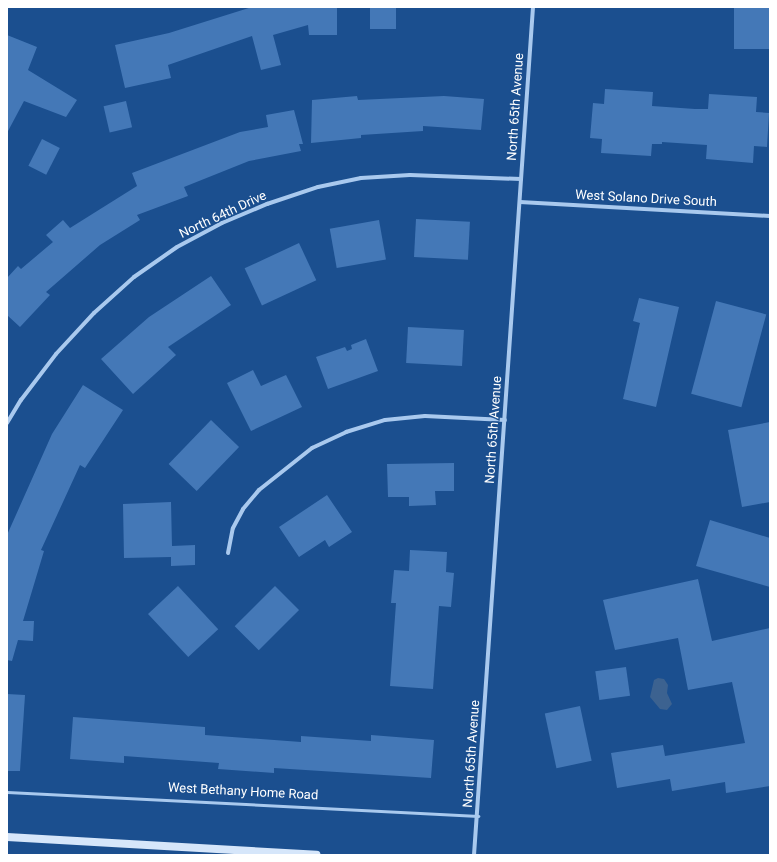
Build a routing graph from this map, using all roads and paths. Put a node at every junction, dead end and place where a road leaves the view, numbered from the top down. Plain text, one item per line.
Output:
1 (533, 7) edge
2 (521, 179) junction
3 (520, 202) junction
4 (770, 216) edge
5 (505, 420) junction
6 (7, 423) edge
7 (228, 553) dead end
8 (7, 792) edge
9 (478, 816) junction
10 (7, 837) edge
11 (316, 855) edge
12 (474, 855) edge

1 - 2 street, North 65th Avenue
2 - 3 street, North 65th Avenue
2 - 6 street, North 64th Drive
3 - 4 street, West Solano Drive South
3 - 5 street, North 65th Avenue
5 - 7 street
5 - 9 street, North 65th Avenue
8 - 9 lane, West Bethany Home Road
9 - 12 street, North 65th Avenue
10 - 11 main road

